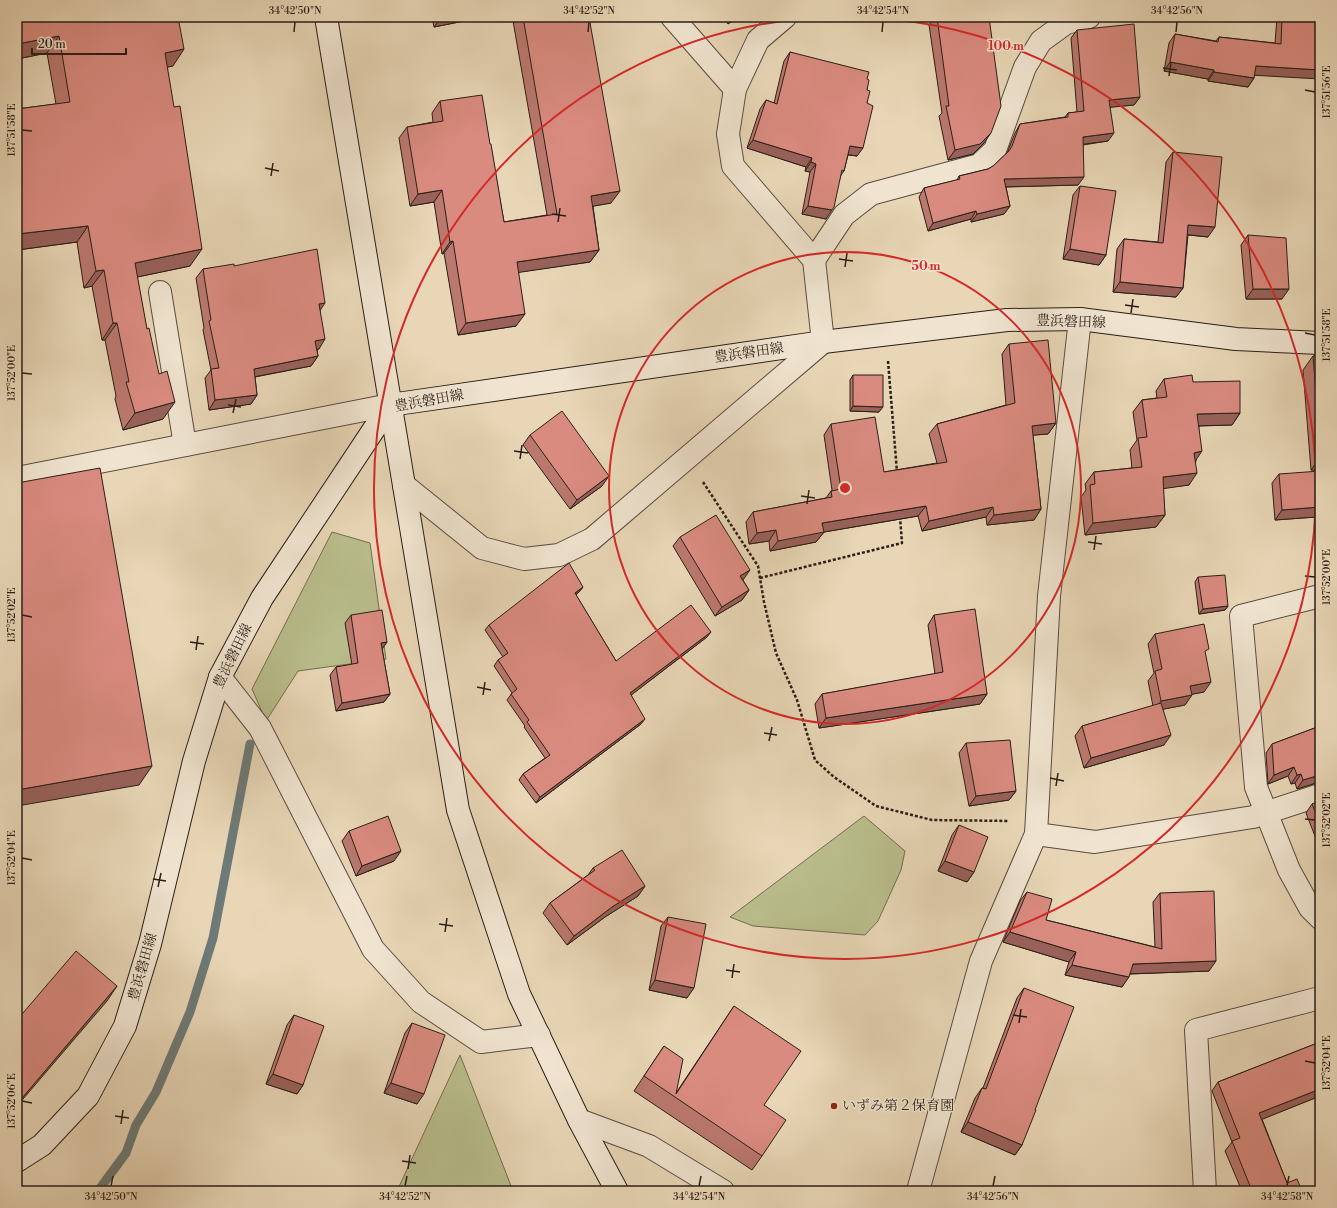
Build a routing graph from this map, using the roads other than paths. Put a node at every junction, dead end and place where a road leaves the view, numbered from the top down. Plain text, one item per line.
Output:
1 (326, 17) edge
2 (672, 17) edge
3 (785, 17) edge
4 (1088, 17) edge
5 (735, 89) junction
6 (814, 260) junction
7 (160, 292) dead end
8 (1080, 319) junction
9 (823, 342) junction
10 (1320, 343) edge
11 (390, 405) junction
12 (185, 445) junction
13 (17, 478) edge
14 (404, 485) junction
15 (1320, 596) edge
16 (220, 677) junction
17 (1320, 795) edge
18 (1267, 813) junction
19 (1037, 827) junction
20 (1320, 918) edge
21 (1320, 998) edge
22 (539, 1035) junction
23 (579, 1120) junction
24 (17, 1161) edge
25 (617, 1191) edge
26 (723, 1191) edge
27 (918, 1191) edge
28 (1205, 1191) edge

1 - 11 street
2 - 5 street
3 - 5 street
4 - 6 street
5 - 6 street
6 - 9 street
7 - 12 street
8 - 9 street, 豊浜磐田線
8 - 10 street, 豊浜磐田線
8 - 19 street
9 - 11 street, 豊浜磐田線
9 - 14 street
11 - 12 street
11 - 14 street
11 - 16 street, 豊浜磐田線
12 - 13 street
14 - 22 street
15 - 18 street
16 - 22 street
16 - 24 street, 豊浜磐田線
17 - 18 street
18 - 19 street
18 - 20 street
19 - 27 street
21 - 28 street
22 - 23 street
23 - 25 street
23 - 26 street

